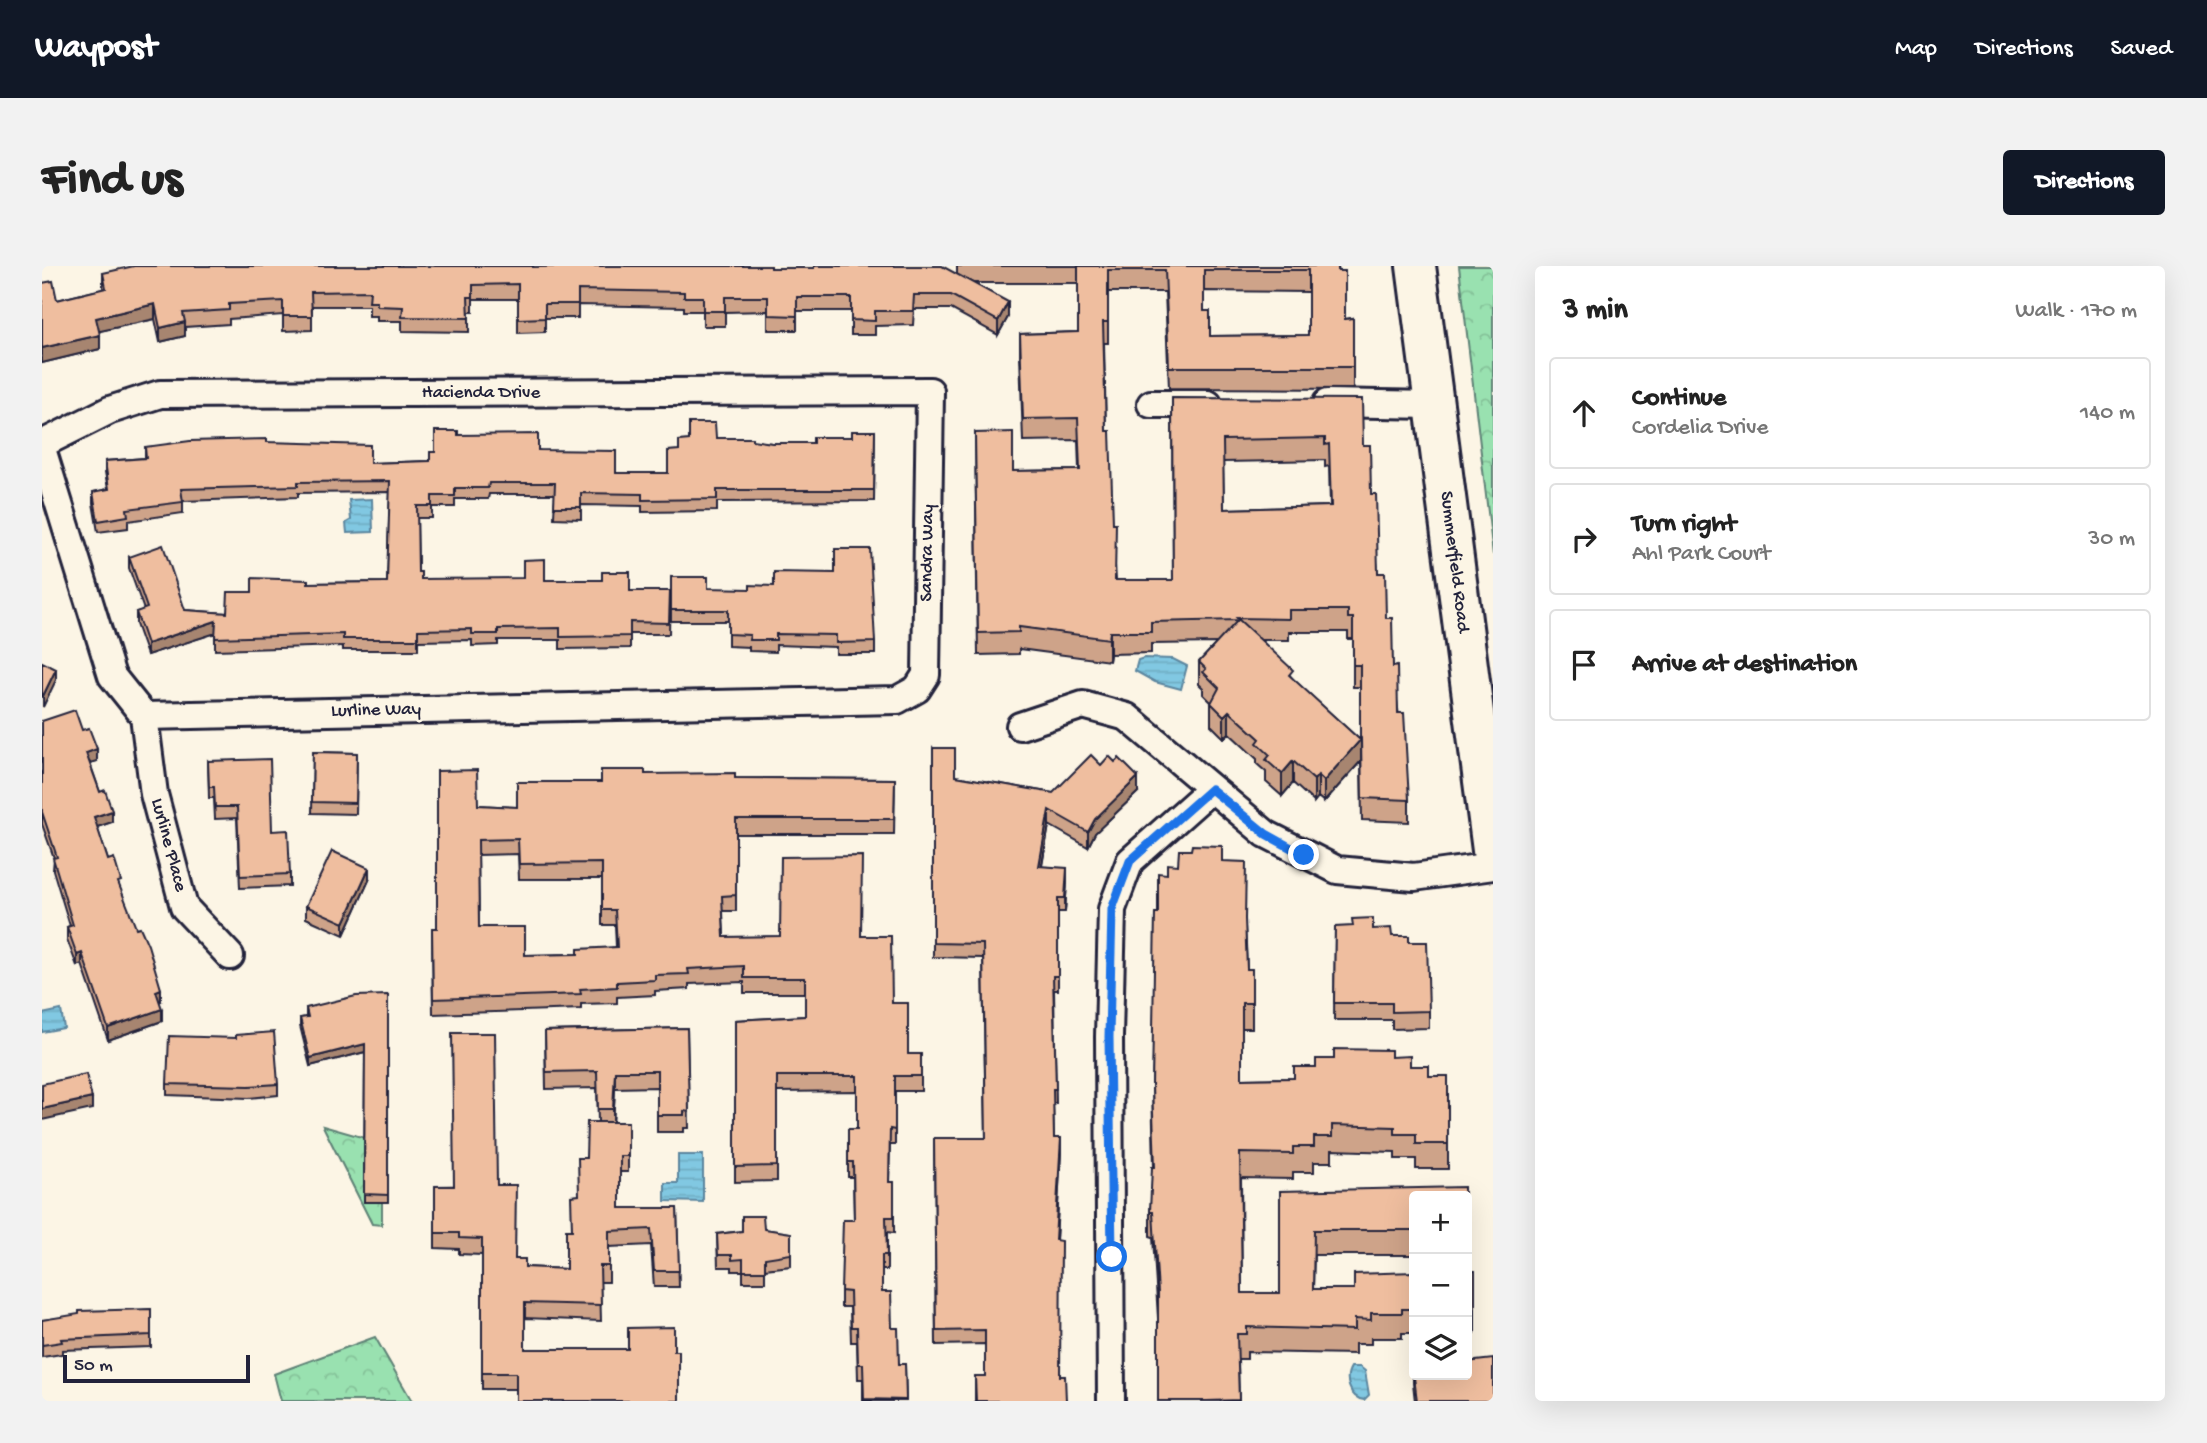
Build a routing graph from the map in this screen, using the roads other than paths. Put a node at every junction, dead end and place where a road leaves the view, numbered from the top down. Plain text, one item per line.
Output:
1 (1416, 266) edge
2 (930, 391) joint
3 (1152, 404) dead end
4 (1233, 404) edge
5 (1300, 404) edge
6 (1433, 405) junction
7 (42, 447) edge
8 (897, 700) joint
9 (144, 716) junction
10 (1020, 726) dead end
11 (1211, 789) junction
12 (1493, 858) edge
13 (1493, 866) edge
14 (230, 956) dead end
15 (1111, 1401) edge

1 - 6 street, Summerfield Road
2 - 7 street, Hacienda Drive
2 - 8 street, Sandra Way
3 - 4 street
5 - 6 street
6 - 12 street, Summerfield Road
7 - 9 street
8 - 9 street, Lurline Way
9 - 14 street, Lurline Place
10 - 11 street
11 - 13 street
11 - 15 street

